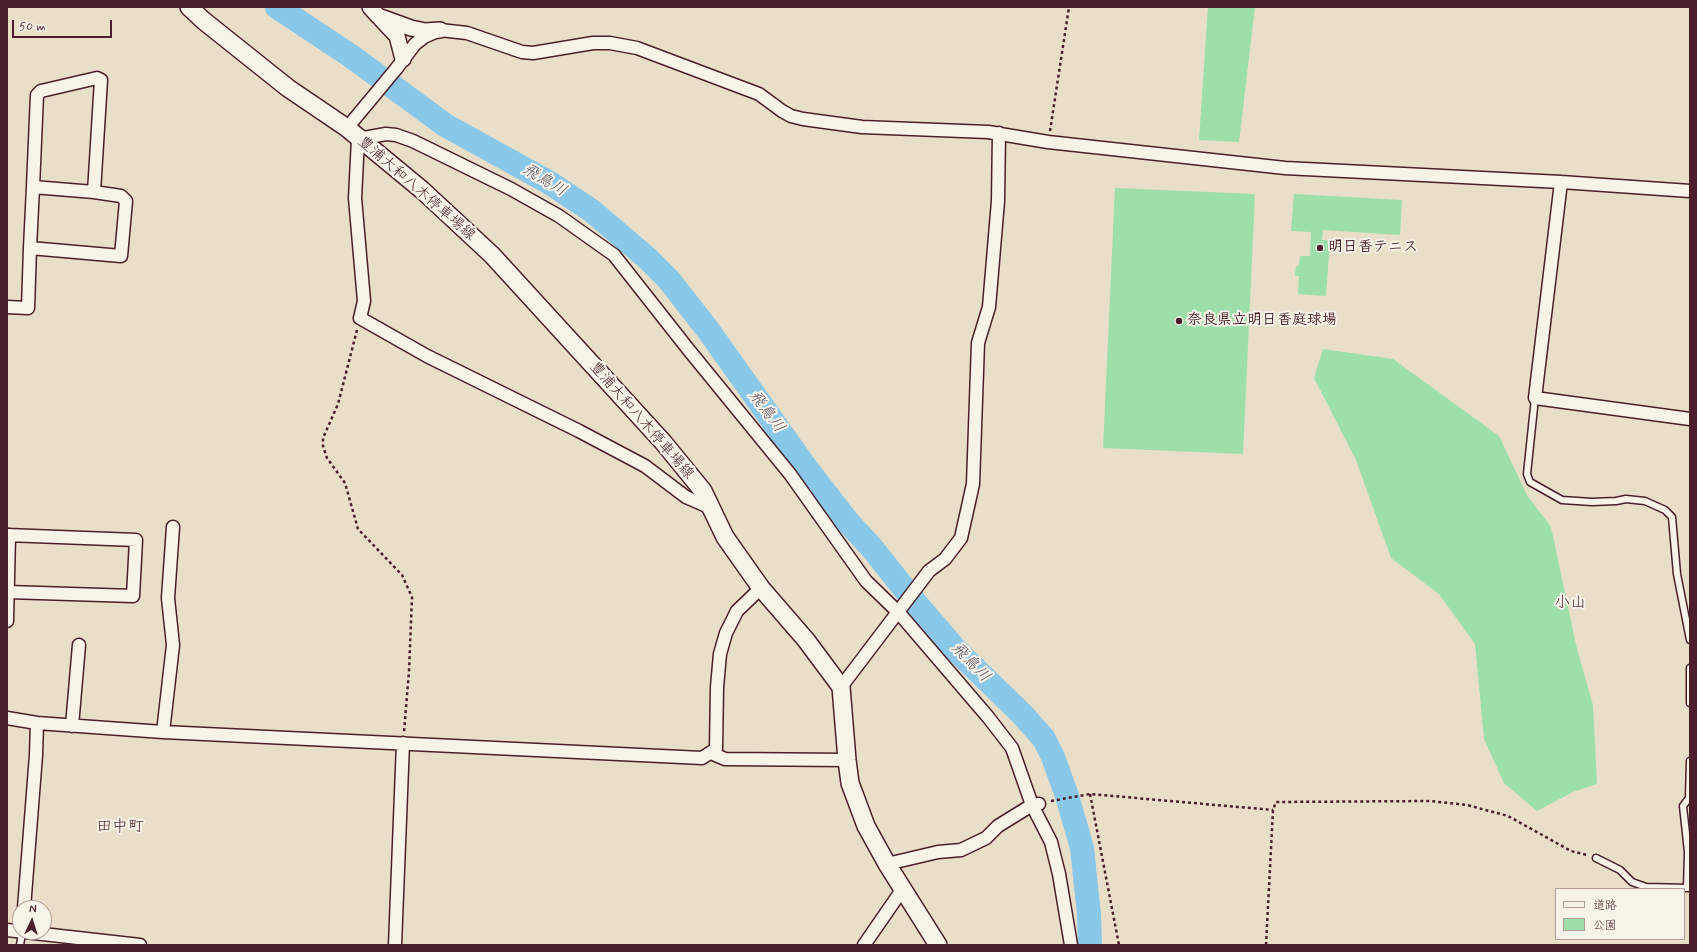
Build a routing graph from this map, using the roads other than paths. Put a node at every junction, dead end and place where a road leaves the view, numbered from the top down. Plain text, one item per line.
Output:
1 (189, 7) edge
2 (374, 11) edge
3 (440, 30) junction
4 (400, 64) junction
5 (353, 128) junction
6 (999, 133) junction
7 (1561, 182) junction
8 (33, 187) junction
9 (1690, 191) edge
10 (94, 192) junction
11 (30, 248) junction
12 (7, 307) edge
13 (1535, 398) junction
14 (1690, 419) edge
15 (711, 508) junction
16 (173, 527) dead end
17 (8, 535) edge
18 (761, 588) junction
19 (8, 592) junction
20 (901, 611) junction
21 (7, 621) edge
22 (1690, 640) edge
23 (79, 645) dead end
24 (1690, 668) edge
25 (841, 687) junction
26 (1690, 703) edge
27 (7, 718) edge
28 (37, 723) junction
29 (72, 726) junction
30 (163, 732) junction
31 (403, 742) junction
32 (711, 753) junction
33 (847, 760) junction
34 (1690, 760) edge
35 (1036, 804) junction
36 (1596, 858) road end
37 (887, 864) junction
38 (1688, 888) edge
39 (902, 890) junction
40 (25, 900) edge
41 (52, 935) edge
42 (140, 945) edge
43 (395, 945) edge
44 (864, 945) edge
45 (938, 945) edge
46 (1071, 945) edge

1 - 5 main road, 豊浦大和八木停車場線
2 - 3 street
2 - 4 street
3 - 4 street
3 - 6 street
4 - 5 street
5 - 15 main road, 豊浦大和八木停車場線
5 - 15 street
5 - 20 street
6 - 7 street
6 - 20 street
7 - 9 street
7 - 13 street
8 - 10 street
8 - 10 street
8 - 11 street
10 - 11 street
11 - 12 street
13 - 14 street
13 - 22 lane
15 - 18 main road, 豊浦大和八木停車場線
16 - 30 street
17 - 19 street
17 - 19 street
18 - 25 main road, 豊浦大和八木停車場線
18 - 32 street
19 - 21 street
20 - 25 street
20 - 35 street
23 - 29 street
24 - 26 lane
25 - 33 main road
27 - 28 street
28 - 29 street
28 - 40 street
29 - 30 street
30 - 31 street
31 - 32 street
31 - 43 street
32 - 33 street
33 - 37 main road
34 - 38 lane
35 - 37 street
35 - 46 street
36 - 38 lane
37 - 39 main road
39 - 44 street
39 - 45 main road
41 - 42 street

